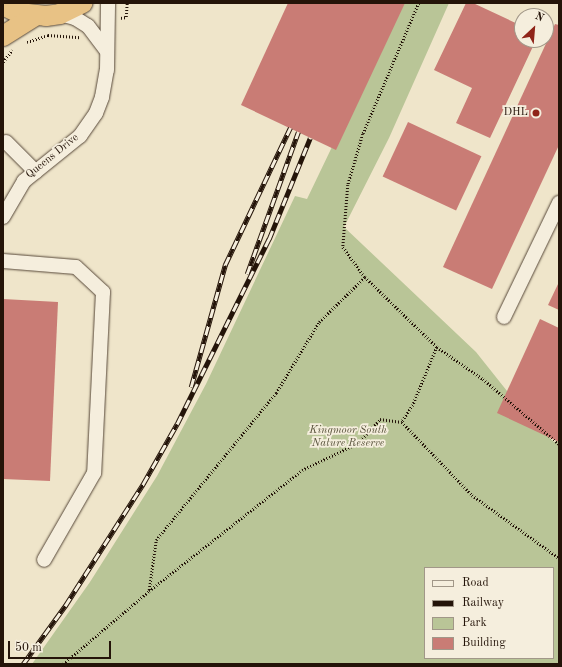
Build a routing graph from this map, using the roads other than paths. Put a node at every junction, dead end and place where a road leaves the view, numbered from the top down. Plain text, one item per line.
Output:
1 (82, 3) edge
2 (108, 3) edge
3 (3, 5) edge
4 (60, 14) junction
5 (34, 16) junction
6 (3, 36) edge
7 (106, 50) junction
8 (6, 142) dead end
9 (36, 172) junction
10 (559, 203) edge
11 (3, 217) edge
12 (3, 260) edge
13 (504, 317) dead end
14 (44, 560) dead end

1 - 4 highway
2 - 7 street, Queens Drive
3 - 5 highway
4 - 5 highway
4 - 7 street
5 - 6 highway
7 - 9 street, Queens Drive
8 - 9 street
9 - 11 street, Queens Drive
10 - 13 street
12 - 14 street

